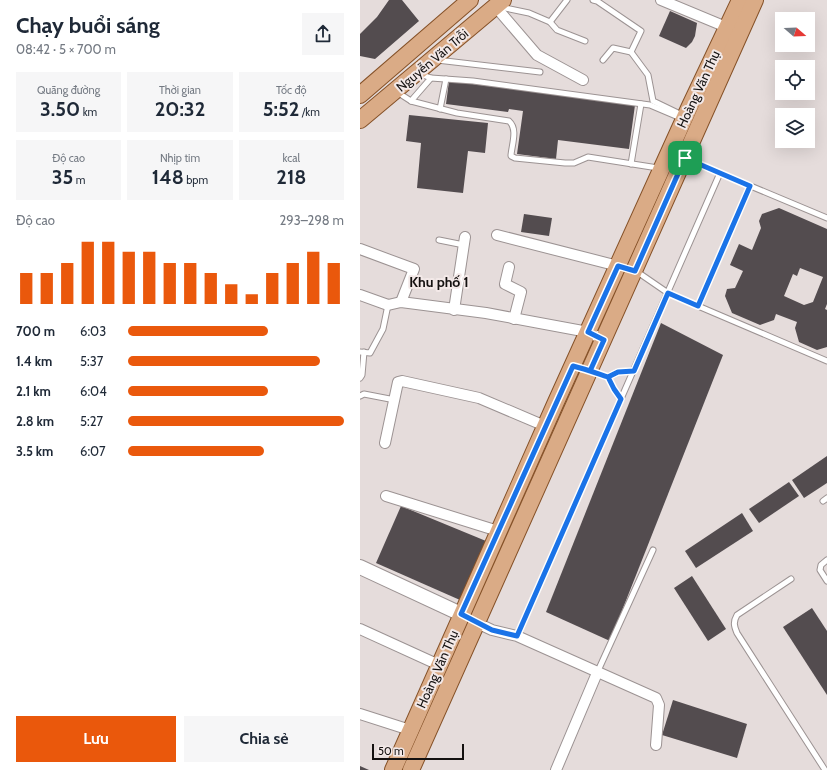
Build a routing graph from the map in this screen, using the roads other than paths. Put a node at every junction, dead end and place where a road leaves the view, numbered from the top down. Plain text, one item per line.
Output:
1 (470, 0) edge
2 (567, 0) edge
3 (593, 0) edge
4 (661, 0) edge
5 (740, 0) edge
6 (755, 0) edge
7 (499, 3) edge
8 (550, 22) junction
9 (734, 30) junction
10 (585, 41) dead end
11 (631, 52) junction
12 (432, 59) junction
13 (603, 60) dead end
14 (540, 72) dead end
15 (416, 73) junction
16 (431, 78) junction
17 (446, 79) junction
18 (583, 80) dead end
19 (395, 91) junction
20 (360, 95) edge
21 (411, 101) junction
22 (641, 104) junction
23 (440, 109) junction
24 (684, 117) junction
25 (360, 120) edge
26 (685, 158) junction
27 (631, 164) junction
28 (662, 169) junction
29 (720, 173) junction
30 (750, 186) junction
31 (827, 218) edge
32 (497, 235) dead end
33 (440, 240) dead end
34 (464, 241) joint
35 (360, 249) edge
36 (618, 266) junction
37 (509, 267) dead end
38 (635, 271) junction
39 (668, 293) junction
40 (360, 295) edge
41 (401, 302) junction
42 (388, 305) junction
43 (698, 306) junction
44 (454, 310) junction
45 (514, 319) junction
46 (588, 332) junction
47 (604, 340) junction
48 (362, 352) edge
49 (827, 361) edge
50 (573, 366) junction
51 (590, 371) junction
52 (634, 371) junction
53 (608, 377) junction
54 (360, 378) edge
55 (360, 396) edge
56 (621, 399) junction
57 (394, 400) junction
58 (545, 426) junction
59 (385, 443) dead end
60 (386, 496) dead end
61 (498, 531) junction
62 (653, 550) dead end
63 (827, 560) edge
64 (360, 567) edge
65 (791, 579) dead end
66 (827, 581) edge
67 (461, 614) junction
68 (477, 623) junction
69 (360, 629) edge
70 (517, 636) junction
71 (439, 665) junction
72 (597, 673) junction
73 (360, 714) edge
74 (410, 730) junction
75 (656, 745) dead end
76 (393, 770) edge
77 (412, 770) edge
78 (556, 770) edge
79 (826, 770) edge

1 - 20 main road, Nguyễn Văn Trỗi
2 - 8 lane
3 - 11 lane
4 - 9 street
5 - 9 main road, Hoàng Văn Thụ
6 - 9 main road, Hoàng Văn Thụ
7 - 8 lane
7 - 12 main road, Nguyễn Văn Trỗi
7 - 18 street
8 - 10 lane
9 - 24 main road, Hoàng Văn Thụ
9 - 26 main road, Hoàng Văn Thụ
11 - 13 lane
11 - 24 lane
12 - 14 lane
12 - 15 main road, Nguyễn Văn Trỗi
15 - 16 lane
15 - 19 main road, Nguyễn Văn Trỗi
16 - 17 lane
16 - 21 lane
17 - 22 lane
17 - 23 lane
19 - 21 lane
19 - 25 main road, Nguyễn Văn Trỗi
21 - 23 lane
22 - 24 lane
22 - 27 lane
23 - 27 lane
24 - 28 main road, Hoàng Văn Thụ
26 - 29 lane
26 - 38 main road, Hoàng Văn Thụ
27 - 28 lane
28 - 36 main road, Hoàng Văn Thụ
29 - 30 lane
29 - 39 lane
30 - 31 lane
30 - 43 lane
32 - 36 street
33 - 34 lane
34 - 44 street
35 - 41 street
36 - 38 street
36 - 46 main road, Hoàng Văn Thụ
37 - 45 street
38 - 39 lane
38 - 47 main road, Hoàng Văn Thụ
39 - 43 lane
39 - 52 lane
40 - 42 street
41 - 42 street
41 - 44 street
42 - 48 lane
43 - 49 lane
44 - 45 street
45 - 46 street
46 - 47 street
46 - 50 main road, Hoàng Văn Thụ
47 - 51 main road, Hoàng Văn Thụ
48 - 54 lane
50 - 51 lane
50 - 58 main road, Hoàng Văn Thụ
51 - 53 lane
51 - 68 main road, Hoàng Văn Thụ
52 - 53 lane
52 - 56 lane
53 - 56 lane
55 - 57 lane
56 - 70 lane
57 - 58 street
57 - 59 street
58 - 61 main road, Hoàng Văn Thụ
60 - 61 street
61 - 67 main road, Hoàng Văn Thụ
62 - 72 lane
63 - 66 lane
64 - 67 street
65 - 79 lane
67 - 68 main road
67 - 71 main road, Hoàng Văn Thụ
68 - 70 street
68 - 77 main road, Hoàng Văn Thụ
69 - 71 street
70 - 72 street
71 - 74 main road, Hoàng Văn Thụ
72 - 75 street
72 - 78 street
73 - 74 street
74 - 76 main road, Hoàng Văn Thụ

